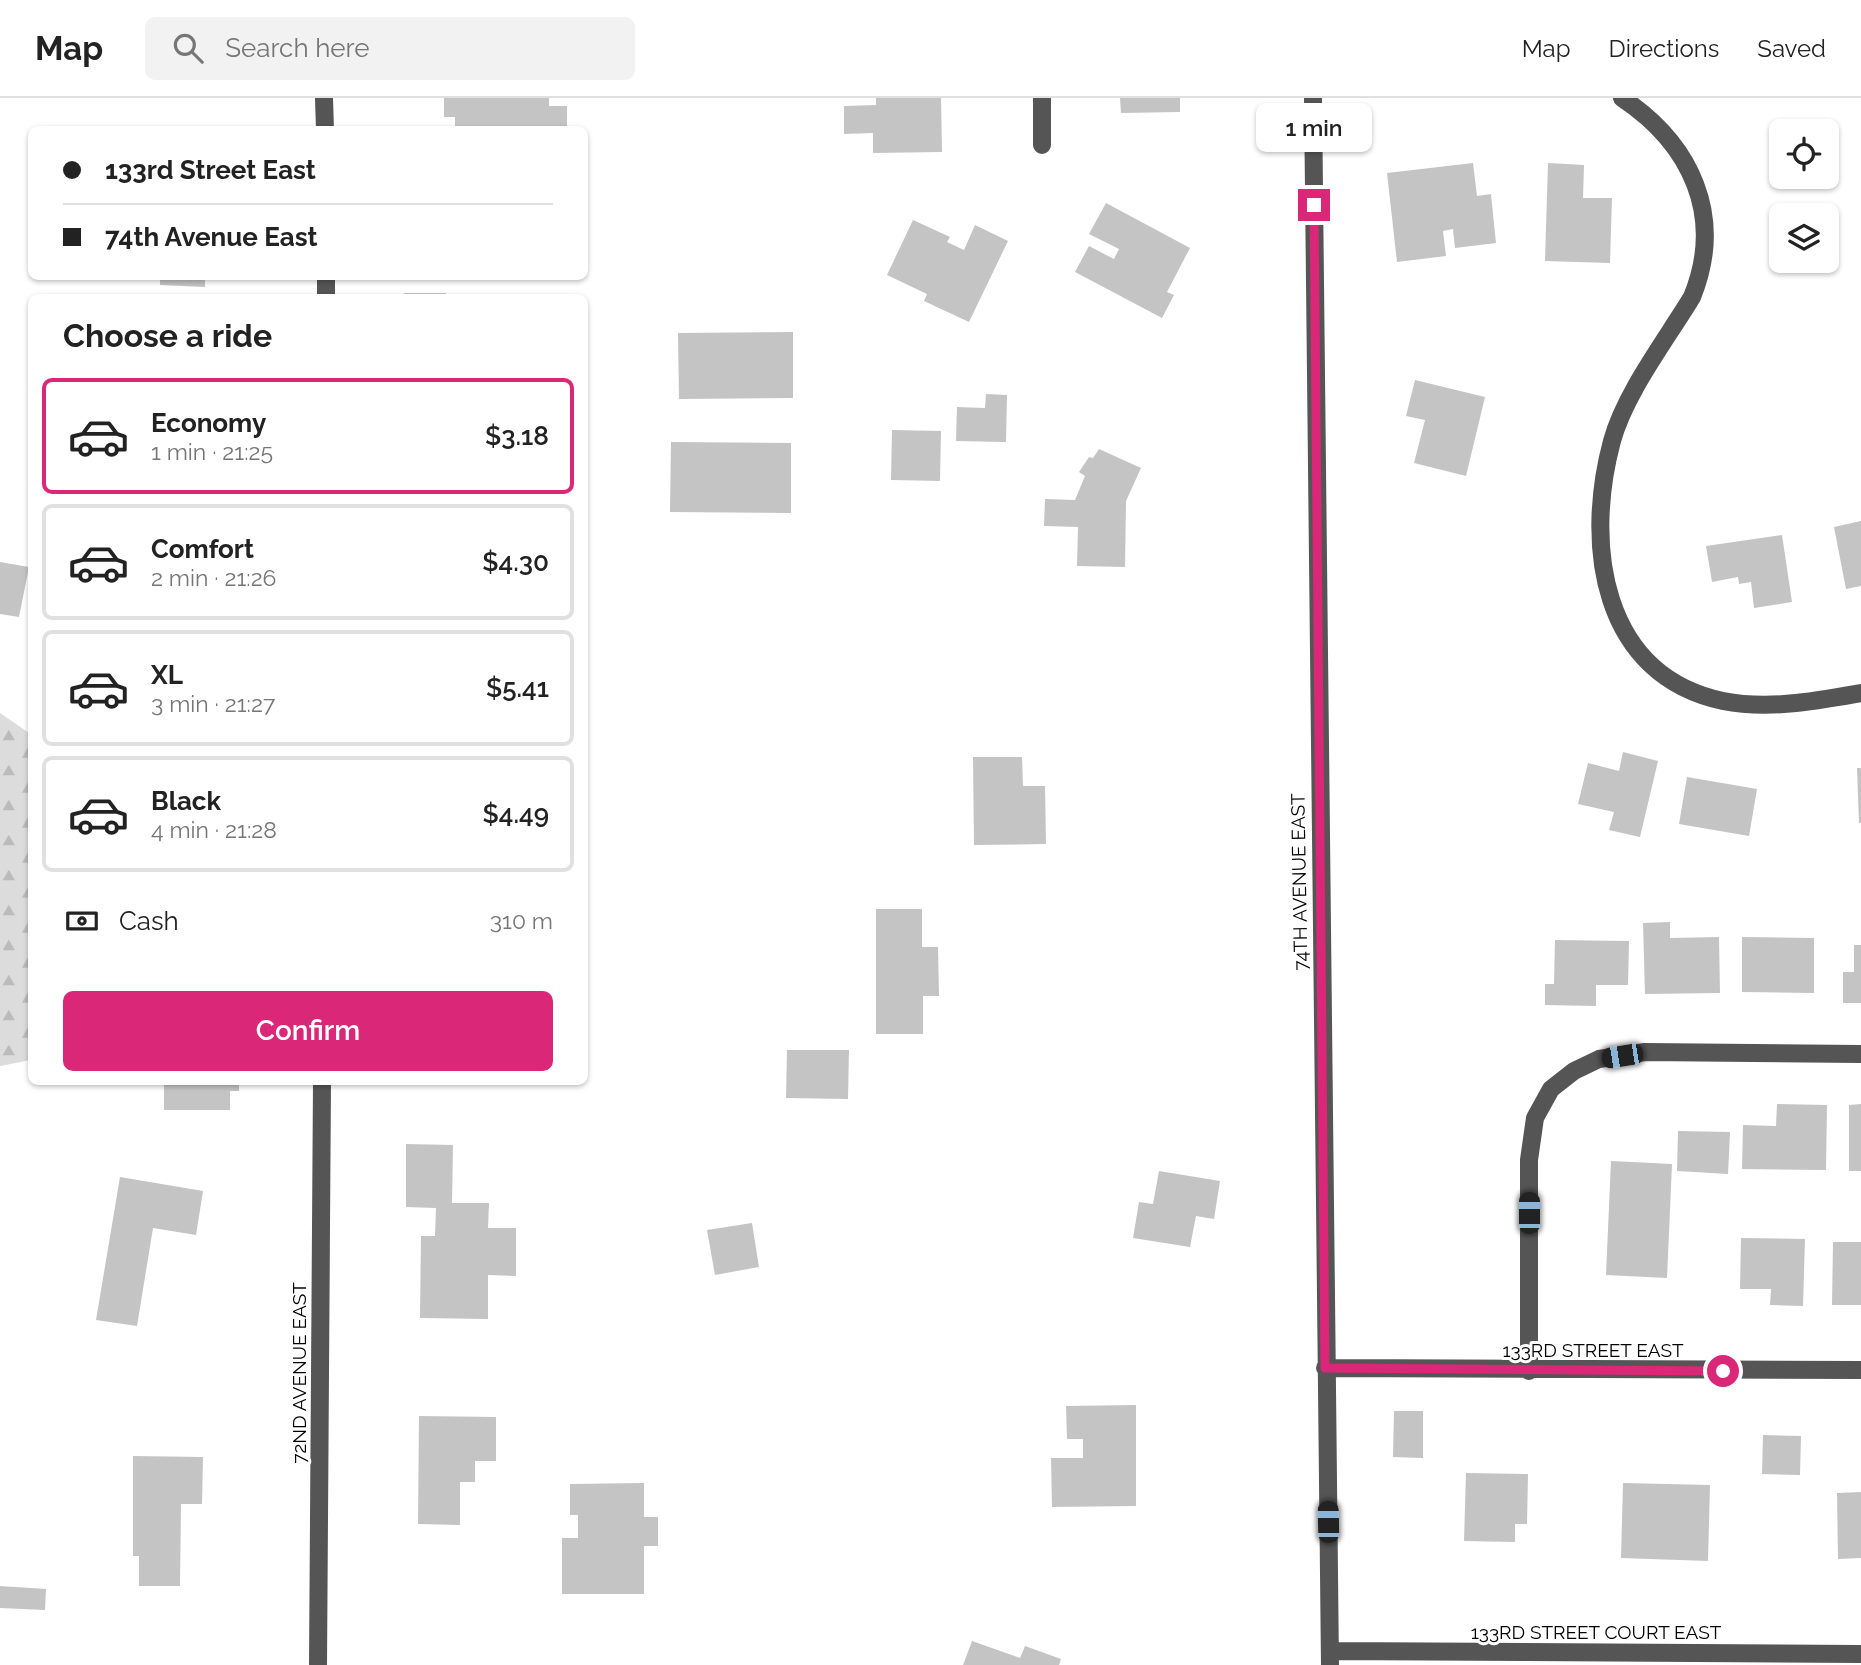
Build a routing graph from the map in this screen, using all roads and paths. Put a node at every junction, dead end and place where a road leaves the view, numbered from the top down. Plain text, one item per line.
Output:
1 (324, 98) edge
2 (1042, 98) edge
3 (1313, 98) edge
4 (1622, 98) edge
5 (324, 126) edge
6 (1042, 145) dead end
7 (1861, 693) edge
8 (1861, 1054) edge
9 (323, 1085) edge
10 (1325, 1368) junction
11 (1861, 1370) edge
12 (1529, 1371) junction
13 (1861, 1654) edge
14 (1330, 1658) edge
15 (318, 1665) edge

1 - 5 street
2 - 6 street
3 - 10 street, 74TH AVENUE EAST
4 - 7 street
8 - 12 street
9 - 15 street, 72ND AVENUE EAST
10 - 12 street, 133RD STREET EAST
10 - 14 street, 74TH AVENUE EAST
11 - 12 street, 133RD STREET EAST
13 - 14 street, 133RD STREET COURT EAST

